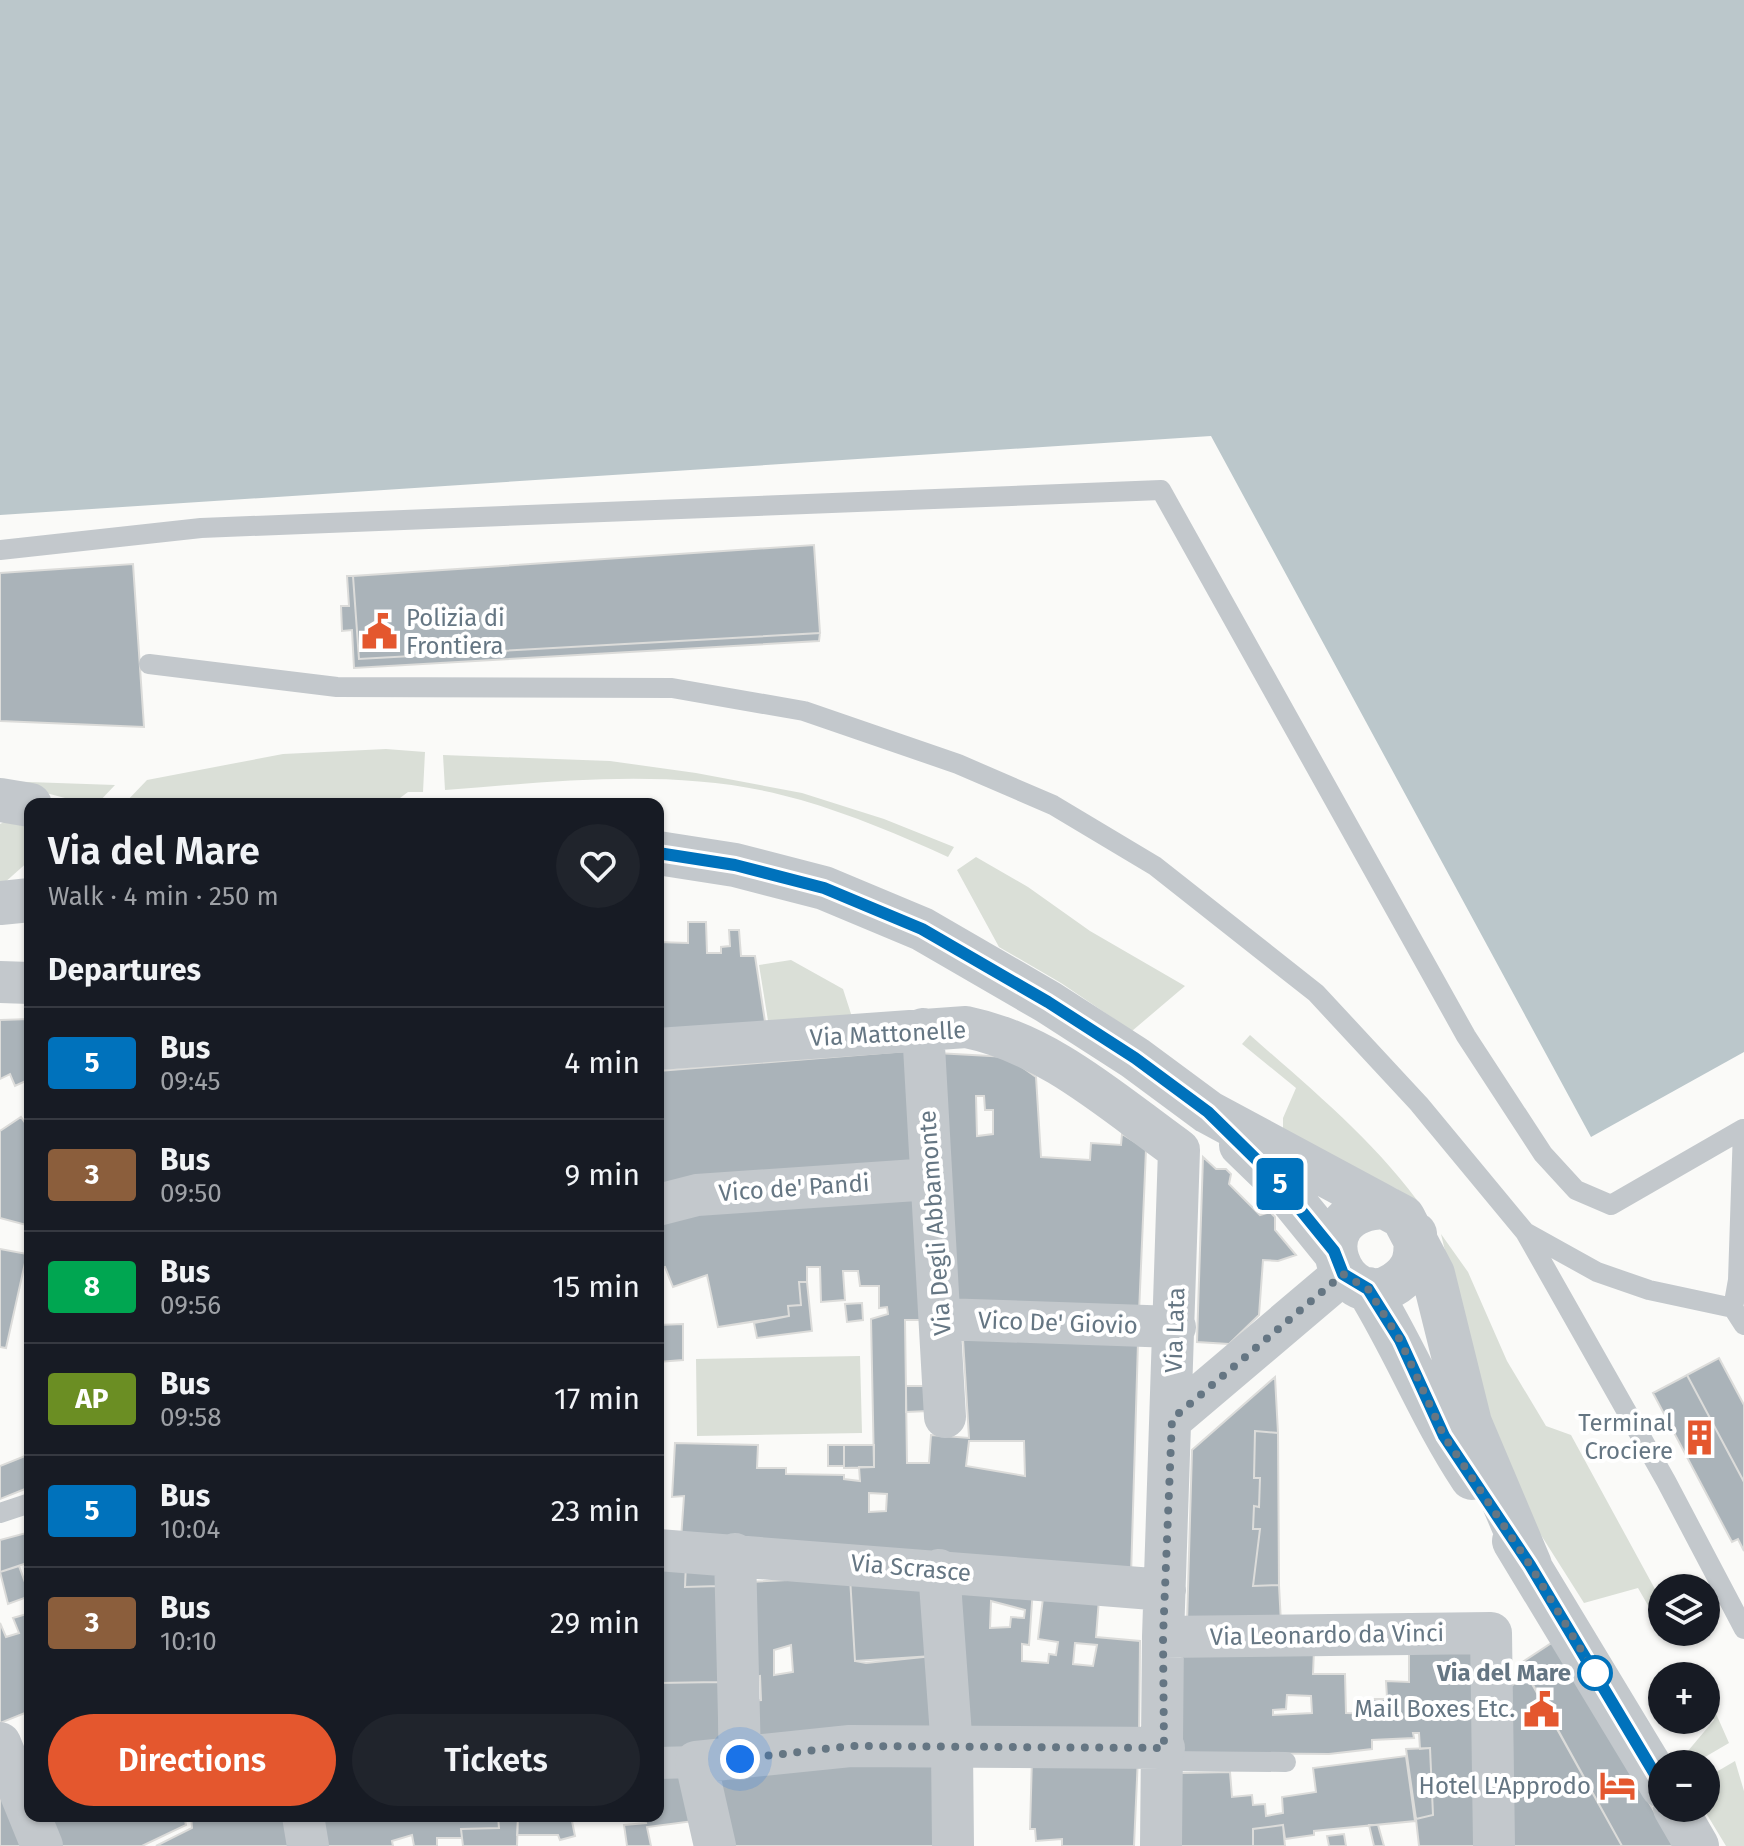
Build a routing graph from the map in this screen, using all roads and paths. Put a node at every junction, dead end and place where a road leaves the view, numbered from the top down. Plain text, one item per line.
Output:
1 (0, 550) edge
2 (149, 664) dead end
3 (0, 800) edge
4 (24, 804) edge
5 (664, 854) edge
6 (0, 982) edge
7 (24, 983) edge
8 (923, 1029) junction
9 (664, 1049) edge
10 (1208, 1112) junction
11 (1179, 1150) joint
12 (931, 1179) junction
13 (664, 1203) edge
14 (1399, 1221) junction
15 (1525, 1232) junction
16 (1349, 1272) junction
17 (1739, 1316) edge
18 (941, 1319) junction
19 (1175, 1327) junction
20 (945, 1417) dead end
21 (1172, 1419) junction
22 (24, 1505) edge
23 (0, 1513) edge
24 (664, 1550) edge
25 (735, 1554) junction
26 (1530, 1565) junction
27 (939, 1570) junction
28 (1165, 1590) junction
29 (1744, 1629) edge
30 (1163, 1637) junction
31 (24, 1730) edge
32 (0, 1742) edge
33 (952, 1749) junction
34 (1163, 1755) junction
35 (740, 1759) junction
36 (677, 1762) edge
37 (1286, 1762) dead end
38 (1648, 1763) edge
39 (24, 1801) edge
40 (32, 1822) edge
41 (304, 1822) edge
42 (1683, 1822) edge
43 (42, 1846) edge
44 (308, 1846) edge
45 (715, 1846) edge
46 (953, 1846) edge
47 (1161, 1846) edge
48 (1494, 1846) edge
49 (1697, 1846) edge

1 - 17 lane
2 - 15 lane
3 - 4 street
5 - 10 street
6 - 7 street
8 - 9 street, Via Mattonelle
8 - 11 street, Via Mattonelle
8 - 12 street, Via Degli Abbamonte
10 - 14 street
10 - 16 street
11 - 19 street, Via Lata
12 - 13 street, Vico de' Pandi
12 - 18 street, Via Degli Abbamonte
14 - 16 street
14 - 16 street
14 - 26 street
15 - 17 lane
15 - 29 lane
16 - 21 street
16 - 26 street
18 - 19 street, Vico De' Giovio
18 - 20 street, Via Degli Abbamonte
19 - 21 street, Via Lata
21 - 28 street, Via Lata
22 - 23 lane
24 - 25 street, Via Scrasce
25 - 27 street, Via Scrasce
25 - 35 street
26 - 38 street
27 - 28 street, Via Scrasce
27 - 33 street
28 - 30 street, Via Lata
30 - 34 street, Via Lata
30 - 48 street, Via Leonardo da Vinci
31 - 32 street
32 - 39 street
33 - 34 street
33 - 35 street
33 - 46 street
34 - 37 lane
34 - 47 street, Via Lata
35 - 36 street
36 - 45 street
40 - 43 street
41 - 44 street
42 - 49 street

